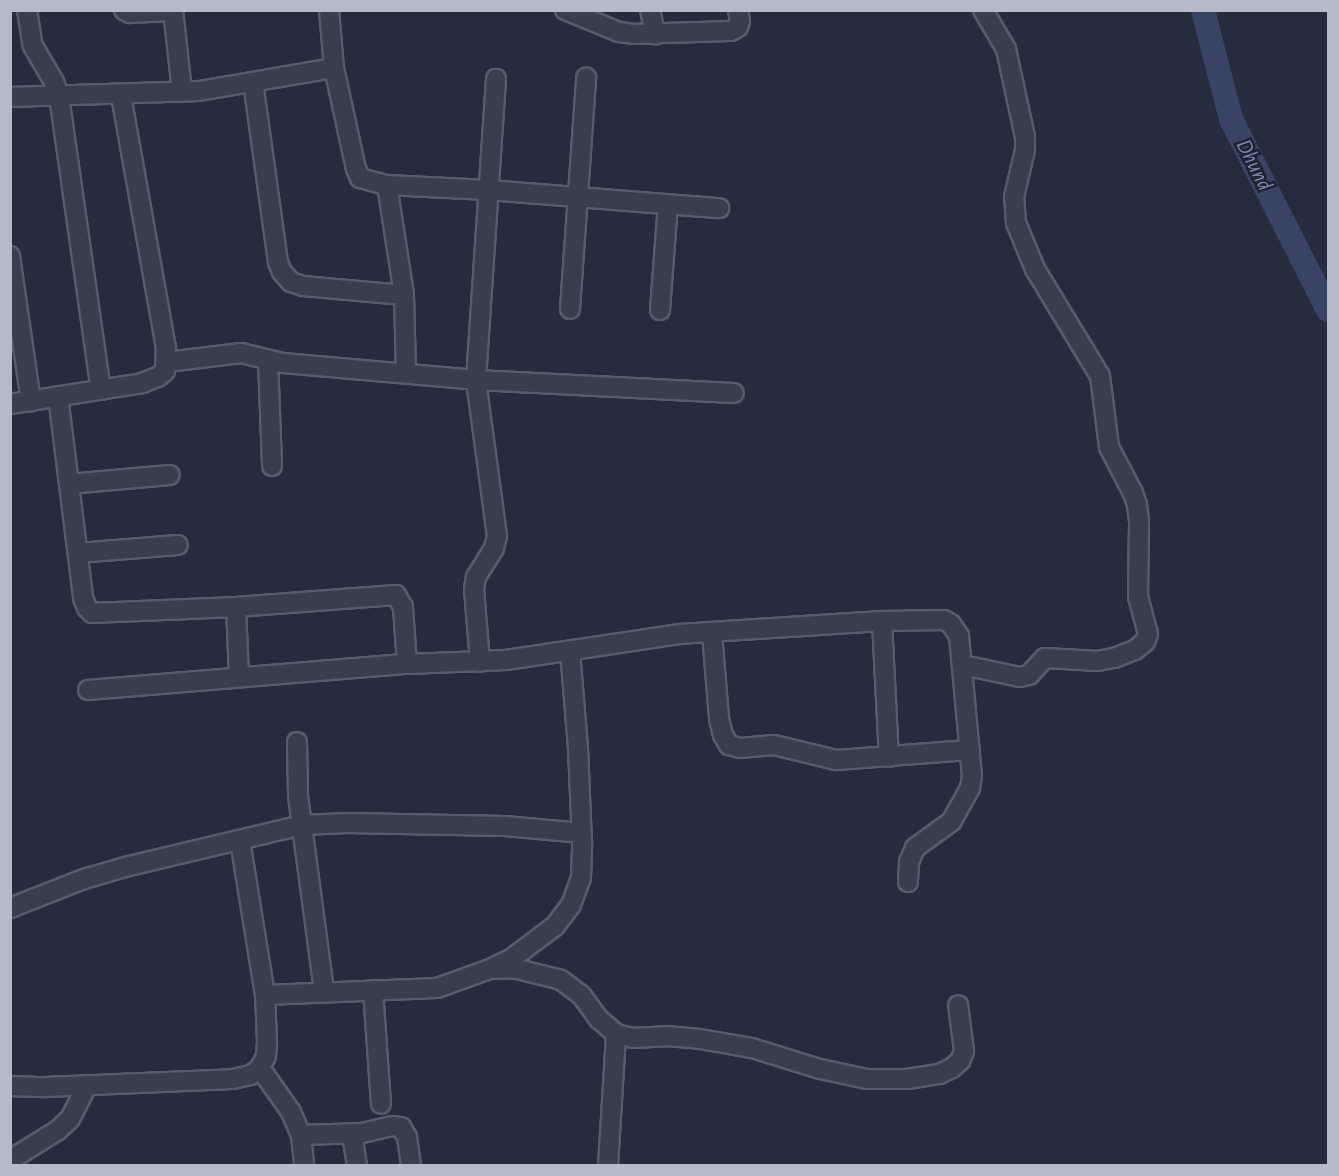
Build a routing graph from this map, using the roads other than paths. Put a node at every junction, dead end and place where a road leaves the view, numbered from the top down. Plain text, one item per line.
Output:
1 (27, 10) edge
2 (124, 10) edge
3 (329, 10) edge
4 (565, 10) edge
5 (650, 10) edge
6 (738, 10) edge
7 (983, 10) edge
8 (172, 11) edge
9 (655, 34) junction
10 (334, 68) junction
11 (586, 78) dead end
12 (496, 79) dead end
13 (253, 82) junction
14 (182, 92) junction
15 (121, 95) junction
16 (60, 96) junction
17 (10, 97) edge
18 (387, 185) junction
19 (488, 190) junction
20 (576, 197) junction
21 (668, 204) junction
22 (719, 208) dead end
23 (10, 256) edge
24 (404, 295) junction
25 (570, 309) dead end
26 (660, 309) dead end
27 (268, 360) junction
28 (167, 362) junction
29 (406, 373) junction
30 (476, 380) junction
31 (101, 390) junction
32 (734, 393) dead end
33 (58, 396) junction
34 (31, 401) junction
35 (10, 404) edge
36 (272, 466) dead end
37 (170, 475) dead end
38 (69, 483) junction
39 (178, 545) dead end
40 (78, 553) junction
41 (236, 607) junction
42 (882, 621) junction
43 (712, 633) junction
44 (570, 651) junction
45 (480, 662) junction
46 (407, 664) junction
47 (963, 665) junction
48 (239, 676) junction
49 (88, 690) dead end
50 (297, 742) dead end
51 (970, 750) junction
52 (889, 757) junction
53 (302, 825) junction
54 (582, 833) junction
55 (240, 840) junction
56 (908, 882) dead end
57 (10, 908) edge
58 (490, 969) junction
59 (373, 990) junction
60 (324, 992) junction
61 (265, 995) junction
62 (958, 1005) dead end
63 (616, 1034) junction
64 (260, 1068) junction
65 (87, 1085) junction
66 (10, 1086) edge
67 (381, 1104) dead end
68 (352, 1134) junction
69 (301, 1135) junction
70 (10, 1160) edge
71 (304, 1166) edge
72 (357, 1166) edge
73 (411, 1166) edge
74 (608, 1166) edge

1 - 16 street
2 - 8 street
3 - 10 street
4 - 9 street
5 - 9 street
6 - 9 street
7 - 47 street
8 - 14 street
10 - 13 street
10 - 18 street
11 - 20 street
12 - 19 street
13 - 14 street
13 - 24 street
14 - 15 street
15 - 16 street
15 - 28 street
16 - 17 street
16 - 31 street
18 - 19 street
18 - 24 street
19 - 20 street
19 - 30 street
20 - 21 street
20 - 25 street
21 - 22 street
21 - 26 street
23 - 34 street
24 - 29 street
27 - 28 street
27 - 29 street
27 - 36 street
28 - 31 street
29 - 30 street
30 - 32 street
30 - 45 street
31 - 33 street
33 - 34 street
33 - 38 street
34 - 35 street
37 - 38 street
38 - 40 street
39 - 40 street
40 - 41 street
41 - 46 street
41 - 48 street
42 - 43 street
42 - 47 street
42 - 52 street
43 - 44 street
43 - 52 street
44 - 45 street
44 - 54 street
45 - 46 street
46 - 48 street
47 - 51 street
48 - 49 street
50 - 53 street
51 - 52 street
51 - 56 street
53 - 54 street
53 - 55 street
53 - 60 street
54 - 58 street
55 - 57 street
55 - 61 street
58 - 59 street
58 - 63 street
59 - 60 street
59 - 67 street
60 - 61 street
61 - 64 street
62 - 63 street
63 - 74 street
64 - 65 street
64 - 69 street
65 - 66 street
65 - 70 street
68 - 69 street
68 - 72 street
68 - 73 street
69 - 71 street

